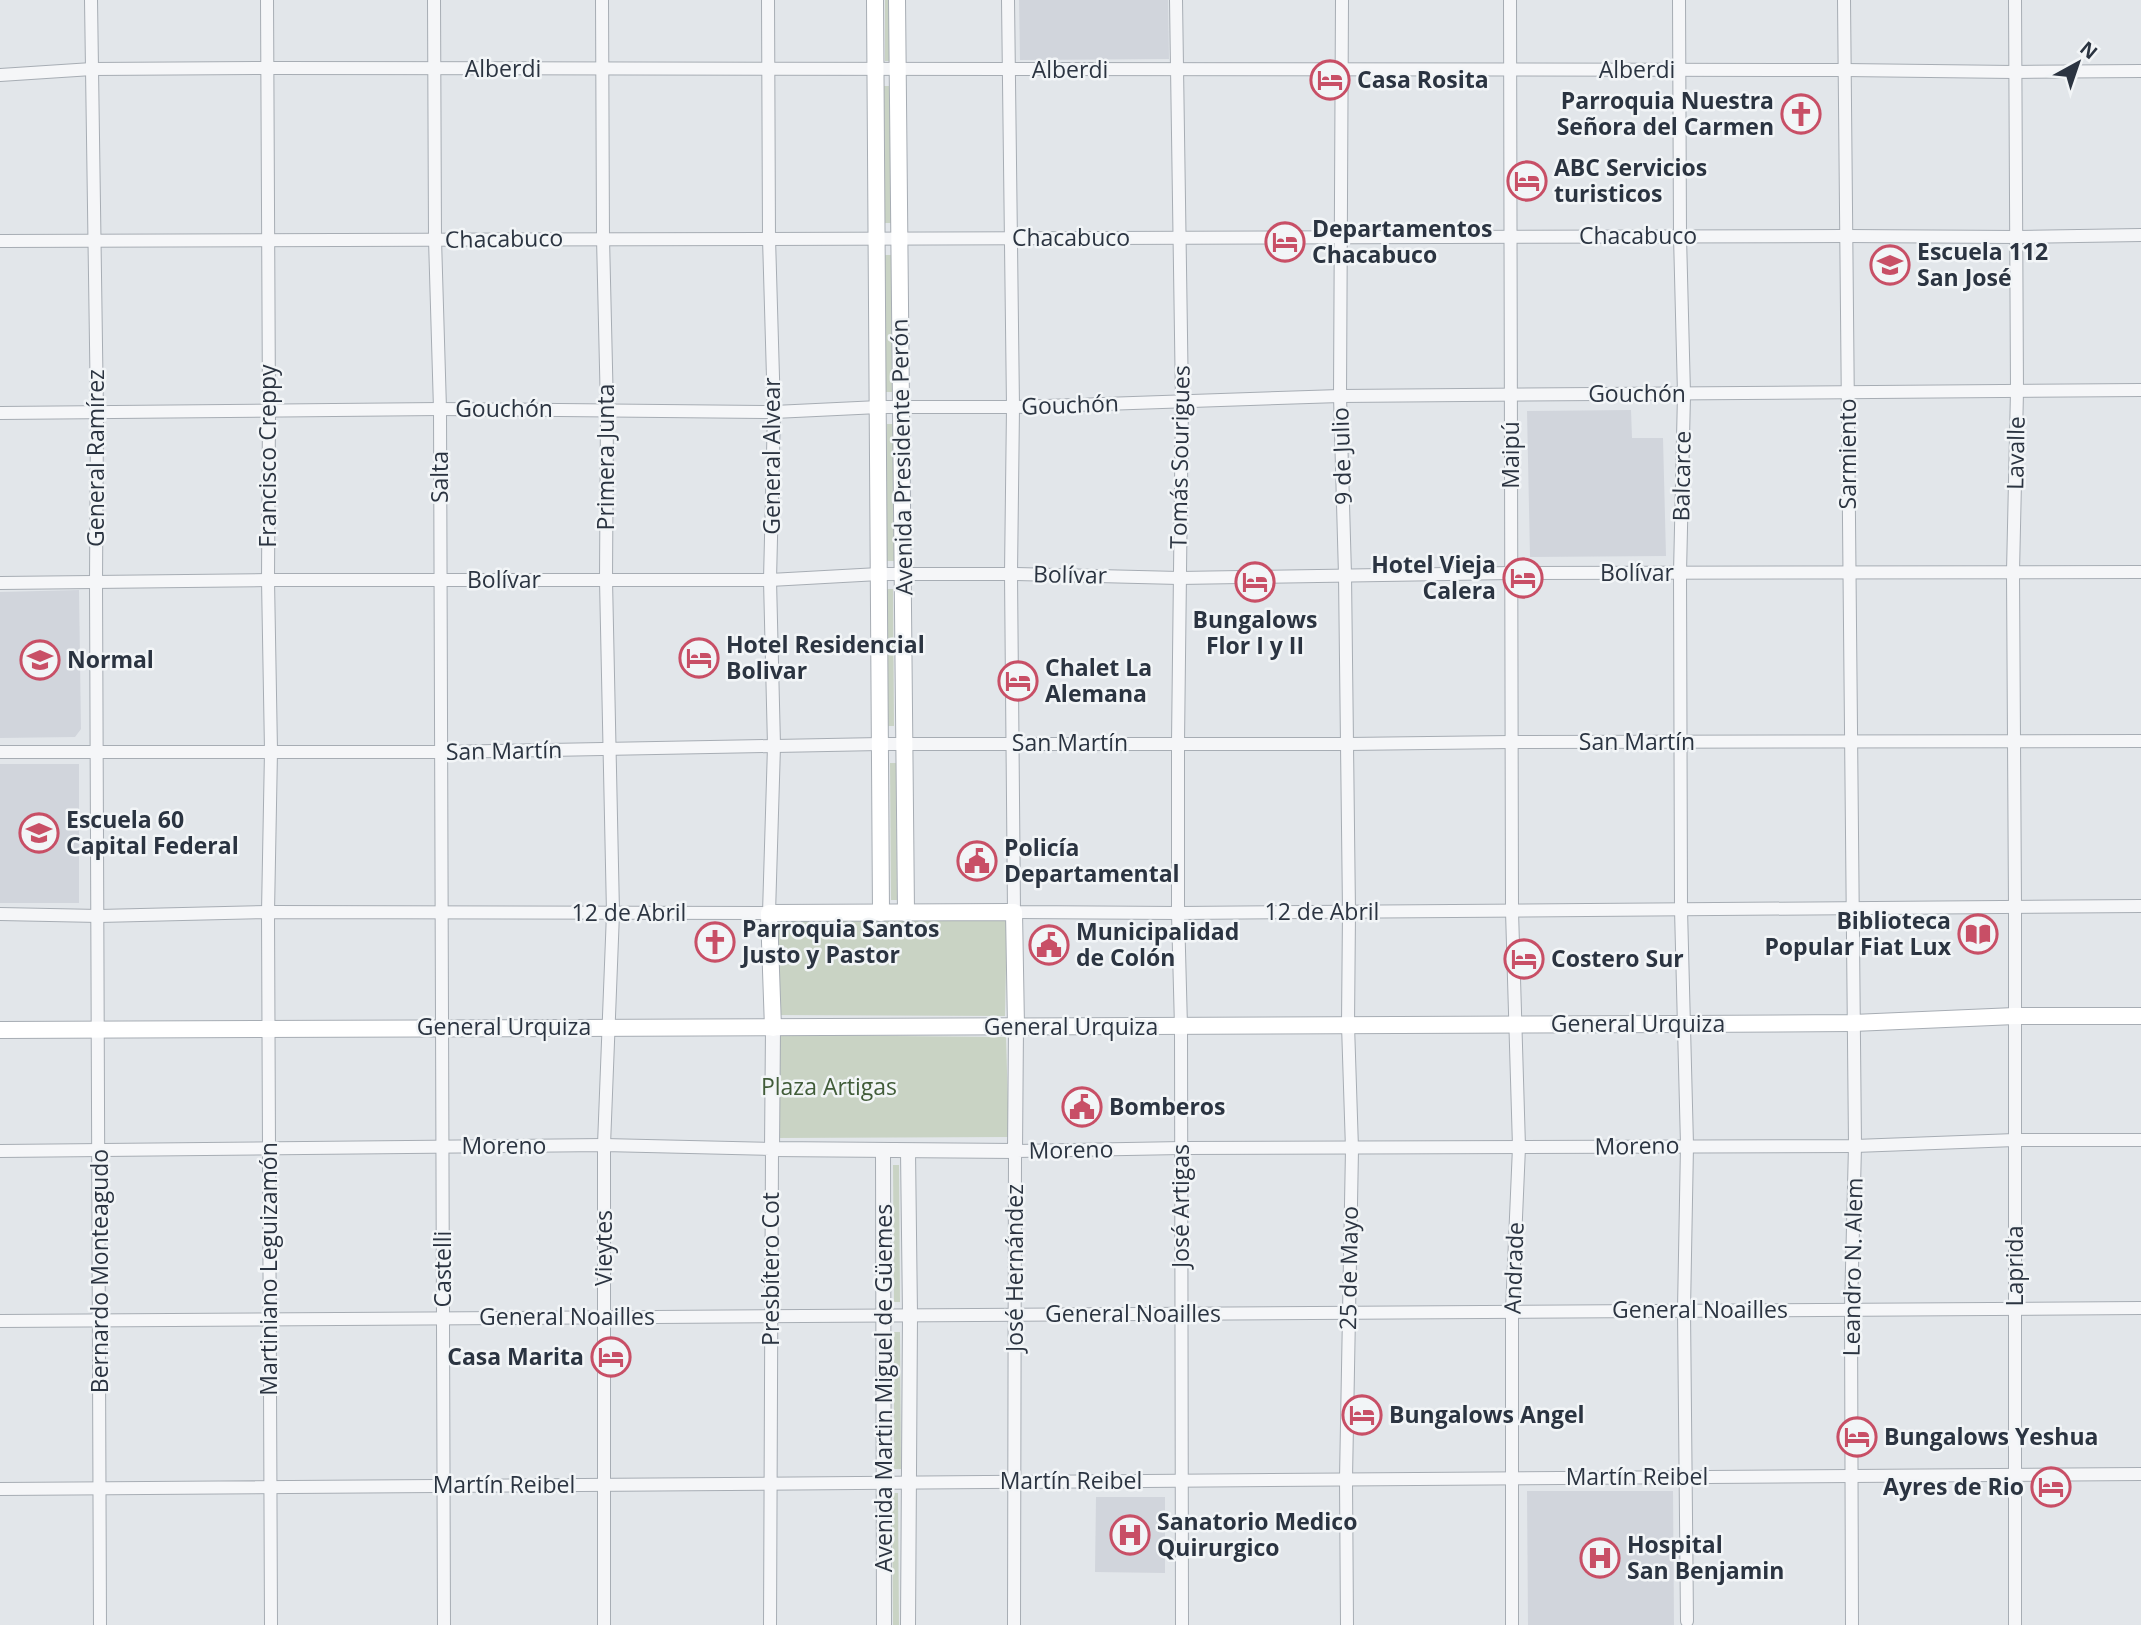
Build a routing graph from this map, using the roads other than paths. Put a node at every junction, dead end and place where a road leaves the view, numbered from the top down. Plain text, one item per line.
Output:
1 (91, 0) edge
2 (267, 0) edge
3 (434, 0) edge
4 (602, 0) edge
5 (768, 0) edge
6 (875, 0) edge
7 (897, 0) edge
8 (1008, 0) edge
9 (1176, 0) edge
10 (1342, 0) edge
11 (1510, 0) edge
12 (1679, 0) edge
13 (1844, 0) edge
14 (2015, 0) edge
15 (267, 68) junction
16 (603, 68) junction
17 (92, 69) junction
18 (434, 69) junction
19 (768, 69) junction
20 (876, 70) junction
21 (898, 70) junction
22 (1009, 70) junction
23 (1177, 70) junction
24 (1342, 70) junction
25 (1510, 70) junction
26 (1678, 70) junction
27 (1845, 70) junction
28 (2141, 71) edge
29 (2014, 72) junction
30 (0, 75) edge
31 (2141, 235) edge
32 (1510, 236) junction
33 (1680, 236) junction
34 (1846, 236) junction
35 (1178, 237) junction
36 (1341, 237) junction
37 (2017, 237) junction
38 (603, 238) junction
39 (877, 238) junction
40 (900, 238) junction
41 (1010, 238) junction
42 (267, 239) junction
43 (435, 239) junction
44 (769, 239) junction
45 (93, 240) junction
46 (0, 241) edge
47 (2141, 390) edge
48 (2017, 391) junction
49 (1847, 392) junction
50 (1511, 394) junction
51 (1684, 394) junction
52 (1340, 396) junction
53 (1182, 402) junction
54 (902, 406) junction
55 (879, 407) junction
56 (1013, 407) junction
57 (440, 409) junction
58 (269, 410) junction
59 (607, 410) junction
60 (774, 412) junction
61 (0, 413) edge
62 (97, 413) junction
63 (1849, 572) junction
64 (2013, 572) junction
65 (2141, 572) edge
66 (1511, 573) junction
67 (1680, 573) junction
68 (879, 574) junction
69 (903, 574) junction
70 (1012, 574) junction
71 (1345, 575) junction
72 (1179, 578) junction
73 (268, 580) junction
74 (440, 580) junction
75 (606, 580) junction
76 (771, 580) junction
77 (96, 582) junction
78 (0, 583) edge
79 (1850, 741) junction
80 (2014, 741) junction
81 (2141, 741) edge
82 (1511, 742) junction
83 (1680, 742) junction
84 (1178, 743) junction
85 (880, 744) junction
86 (905, 744) junction
87 (1013, 744) junction
88 (1347, 744) junction
89 (774, 746) junction
90 (609, 748) junction
91 (271, 751) junction
92 (0, 752) edge
93 (98, 752) junction
94 (442, 752) junction
95 (2141, 906) edge
96 (2015, 907) junction
97 (1851, 908) junction
98 (1681, 909) junction
99 (1512, 911) junction
100 (268, 912) junction
101 (442, 912) junction
102 (1014, 912) junction
103 (1349, 912) junction
104 (613, 913) junction
105 (769, 913) junction
106 (881, 913) junction
107 (906, 913) junction
108 (1178, 913) junction
109 (0, 914) edge
110 (99, 916) junction
111 (2015, 1016) junction
112 (2141, 1016) edge
113 (1853, 1023) junction
114 (1514, 1024) junction
115 (1682, 1024) junction
116 (1348, 1025) junction
117 (609, 1027) junction
118 (1016, 1027) junction
119 (1181, 1027) junction
120 (268, 1028) junction
121 (443, 1028) junction
122 (773, 1028) junction
123 (99, 1029) junction
124 (0, 1030) edge
125 (2015, 1140) junction
126 (2141, 1140) edge
127 (604, 1145) junction
128 (1687, 1145) junction
129 (442, 1146) junction
130 (1854, 1146) junction
131 (1519, 1147) junction
132 (269, 1148) junction
133 (1182, 1148) junction
134 (99, 1149) junction
135 (772, 1149) junction
136 (1352, 1149) junction
137 (883, 1150) junction
138 (0, 1151) edge
139 (908, 1151) junction
140 (1015, 1151) junction
141 (2015, 1308) junction
142 (2141, 1308) edge
143 (1684, 1310) junction
144 (1852, 1310) junction
145 (1512, 1311) junction
146 (1348, 1313) junction
147 (1014, 1314) junction
148 (1180, 1314) junction
149 (884, 1315) junction
150 (910, 1315) junction
151 (771, 1316) junction
152 (604, 1317) junction
153 (443, 1318) junction
154 (270, 1319) junction
155 (100, 1320) junction
156 (0, 1321) edge
157 (2141, 1474) edge
158 (2015, 1475) junction
159 (1852, 1476) junction
160 (1685, 1477) junction
161 (1512, 1478) junction
162 (1346, 1479) junction
163 (1181, 1481) junction
164 (909, 1482) junction
165 (1014, 1482) junction
166 (771, 1483) junction
167 (885, 1483) junction
168 (604, 1485) junction
169 (443, 1486) junction
170 (270, 1487) junction
171 (100, 1488) junction
172 (0, 1489) edge
173 (1686, 1621) dead end
174 (100, 1625) edge
175 (271, 1625) edge
176 (444, 1625) edge
177 (604, 1625) edge
178 (771, 1625) edge
179 (884, 1625) edge
180 (908, 1625) edge
181 (1014, 1625) edge
182 (1181, 1625) edge
183 (1347, 1625) edge
184 (1512, 1625) edge
185 (1852, 1625) edge
186 (2015, 1625) edge

1 - 17 street, General Ramírez
2 - 15 street, Francisco Creppy
3 - 18 street, Salta
4 - 16 street, Primera Junta
5 - 19 street, General Alvear
6 - 20 main road, Avenida Presidente Perón
7 - 21 main road, Avenida Presidente Perón
8 - 22 street
9 - 23 street, Tomás Sourigues
10 - 24 street, 9 de Julio
11 - 25 street, Maipú
12 - 26 street, Balcarce
13 - 27 street, Sarmiento
14 - 29 street, Lavalle
15 - 17 street, Alberdi
15 - 18 street, Alberdi
15 - 42 street, Francisco Creppy
16 - 18 street, Alberdi
16 - 19 street, Alberdi
16 - 38 street, Primera Junta
17 - 30 street, Alberdi
17 - 45 street, General Ramírez
18 - 43 street, Salta
19 - 20 street, Alberdi
19 - 44 street, General Alvear
20 - 21 street, Alberdi
20 - 39 main road, Avenida Presidente Perón
21 - 22 street, Alberdi
21 - 40 main road, Avenida Presidente Perón
22 - 23 street, Alberdi
22 - 41 street
23 - 24 street, Alberdi
23 - 35 street, Tomás Sourigues
24 - 25 street, Alberdi
24 - 36 street, 9 de Julio
25 - 26 street, Alberdi
25 - 32 street, Maipú
26 - 27 street, Alberdi
26 - 33 street, Balcarce
27 - 29 street, Alberdi
27 - 34 street, Sarmiento
28 - 29 street, Alberdi
29 - 37 street, Lavalle
31 - 37 street, Chacabuco
32 - 33 street, Chacabuco
32 - 36 street, Chacabuco
32 - 50 street, Maipú
33 - 34 street, Chacabuco
33 - 51 street, Balcarce
34 - 37 street, Chacabuco
34 - 49 street, Sarmiento
35 - 36 street, Chacabuco
35 - 41 street, Chacabuco
35 - 53 street, Tomás Sourigues
36 - 52 street, 9 de Julio
37 - 48 street, Lavalle
38 - 43 street, Chacabuco
38 - 44 street, Chacabuco
38 - 59 street, Primera Junta
39 - 40 street, Chacabuco
39 - 44 street, Chacabuco
39 - 55 main road, Avenida Presidente Perón
40 - 41 street, Chacabuco
40 - 54 main road, Avenida Presidente Perón
41 - 56 street
42 - 43 street, Chacabuco
42 - 45 street, Chacabuco
42 - 58 street, Francisco Creppy
43 - 57 street, Salta
44 - 60 street, General Alvear
45 - 46 street, Chacabuco
45 - 62 street, General Ramírez
47 - 48 street, Gouchón
48 - 49 street, Gouchón
48 - 64 street, Lavalle
49 - 51 street, Gouchón
49 - 63 street, Sarmiento
50 - 51 street, Gouchón
50 - 52 street, Gouchón
50 - 66 street, Maipú
51 - 67 street, Balcarce
52 - 53 street, Gouchón
52 - 71 street, 9 de Julio
53 - 56 street, Gouchón
53 - 72 street, Tomás Sourigues
54 - 55 street, Gouchón
54 - 56 street, Gouchón
54 - 69 main road, Avenida Presidente Perón
55 - 60 street, Gouchón
55 - 68 main road, Avenida Presidente Perón
56 - 70 street
57 - 58 street, Gouchón
57 - 59 street, Gouchón
57 - 74 street, Salta
58 - 62 street, Gouchón
58 - 73 street, Francisco Creppy
59 - 60 street, Gouchón
59 - 75 street, Primera Junta
60 - 76 street, General Alvear
61 - 62 street, Gouchón
62 - 77 street, General Ramírez
63 - 64 street, Bolívar
63 - 67 street, Bolívar
63 - 79 street, Sarmiento
64 - 65 street, Bolívar
64 - 80 street, Lavalle
66 - 67 street, Bolívar
66 - 71 street, Bolívar
66 - 82 street, Maipú
67 - 83 street, Balcarce
68 - 69 street, Bolívar
68 - 76 street, Bolívar
68 - 85 main road, Avenida Presidente Perón
69 - 70 street, Bolívar
69 - 86 main road, Avenida Presidente Perón
70 - 72 street, Bolívar
70 - 87 street
71 - 72 street, Bolívar
71 - 88 street, 9 de Julio
72 - 84 street, Tomás Sourigues
73 - 74 street, Bolívar
73 - 77 street, Bolívar
73 - 91 street, Francisco Creppy
74 - 75 street, Bolívar
74 - 94 street, Salta
75 - 76 street, Bolívar
75 - 90 street, Primera Junta
76 - 89 street, General Alvear
77 - 78 street, Bolívar
77 - 93 street, General Ramírez
79 - 80 street, San Martín
79 - 83 street, San Martín
79 - 97 street, Sarmiento
80 - 81 street, San Martín
80 - 96 street, Lavalle
82 - 83 street, San Martín
82 - 88 street, San Martín
82 - 99 street, Maipú
83 - 98 street, Balcarce
84 - 87 street, San Martín
84 - 88 street, San Martín
84 - 108 street, Tomás Sourigues
85 - 86 street, San Martín
85 - 89 street, San Martín
85 - 106 main road, Avenida Presidente Perón
86 - 87 street, San Martín
86 - 107 main road, Avenida Presidente Perón
87 - 102 street
88 - 103 street, 9 de Julio
89 - 90 street, San Martín
89 - 105 street, General Alvear
90 - 94 street, San Martín
90 - 104 street, Primera Junta
91 - 93 street, San Martín
91 - 94 street, San Martín
91 - 100 street, Francisco Creppy
92 - 93 street, San Martín
93 - 110 street, General Ramírez
94 - 101 street, Salta
95 - 96 street, 12 de Abril
96 - 97 street, 12 de Abril
96 - 111 street, Laprida
97 - 98 street, 12 de Abril
97 - 113 street, Leandro N. Alem
98 - 99 street, 12 de Abril
98 - 115 street, Balcarce
99 - 103 street, 12 de Abril
99 - 114 street, Andrade
100 - 101 street, 12 de Abril
100 - 110 street, 12 de Abril
100 - 120 street, Martiniano Leguizamón
101 - 104 street, 12 de Abril
101 - 121 street, Castelli
102 - 107 main road, 12 de Abril
102 - 108 street, 12 de Abril
102 - 118 main road, José Hernández
103 - 108 street, 12 de Abril
103 - 116 street, 25 de Mayo
104 - 105 street, 12 de Abril
104 - 117 street, Vieytes
105 - 106 main road, 12 de Abril
105 - 122 main road, Presbítero Cot
106 - 107 main road, 12 de Abril
108 - 119 street, José Artigas
109 - 110 street, 12 de Abril
110 - 123 street, Bernardo Monteagudo
111 - 112 main road, General Urquiza
111 - 113 main road, General Urquiza
111 - 125 street, Laprida
113 - 115 main road, General Urquiza
113 - 130 street, Leandro N. Alem
114 - 115 main road, General Urquiza
114 - 116 main road, General Urquiza
114 - 131 street, Andrade
115 - 128 street, Balcarce
116 - 119 main road, General Urquiza
116 - 136 street, 25 de Mayo
117 - 121 main road, General Urquiza
117 - 122 main road, General Urquiza
117 - 127 street, Vieytes
118 - 119 main road, General Urquiza
118 - 122 main road, General Urquiza
118 - 140 street, José Hernández
119 - 133 street, José Artigas
120 - 121 main road, General Urquiza
120 - 123 main road, General Urquiza
120 - 132 street, Martiniano Leguizamón
121 - 129 street, Castelli
122 - 135 street, Presbítero Cot
123 - 124 main road, General Urquiza
123 - 134 street, Bernardo Monteagudo
125 - 126 street, Moreno
125 - 130 street, Moreno
125 - 141 street, Laprida
127 - 129 street, Moreno
127 - 135 street, Moreno
127 - 152 street, Vieytes
128 - 130 street, Moreno
128 - 131 street, Moreno
128 - 143 street, Balcarce
129 - 132 street, Moreno
129 - 153 street, Castelli
130 - 144 street, Leandro N. Alem
131 - 136 street, Moreno
131 - 145 street, Andrade
132 - 134 street, Moreno
132 - 154 street, Martiniano Leguizamón
133 - 136 street, Moreno
133 - 140 street, Moreno
133 - 148 street, José Artigas
134 - 138 street, Moreno
134 - 155 street, Bernardo Monteagudo
135 - 137 street, Moreno
135 - 151 street, Presbítero Cot
136 - 146 street, 25 de Mayo
137 - 139 street, Moreno
137 - 149 street, Avenida Martin Miguel de Güemes
139 - 140 street, Moreno
139 - 150 street, Avenida Martin Miguel de Güemes
140 - 147 street, José Hernández
141 - 142 street, General Noailles
141 - 144 street, General Noailles
141 - 158 street, Laprida
143 - 144 street, General Noailles
143 - 145 street, General Noailles
143 - 160 street, Balcarce
144 - 159 street, Leandro N. Alem
145 - 146 street, General Noailles
145 - 161 street, Andrade
146 - 148 street, General Noailles
146 - 162 street, 25 de Mayo
147 - 148 street, General Noailles
147 - 150 street, General Noailles
147 - 165 street, José Hernández
148 - 163 street, José Artigas
149 - 150 street, General Noailles
149 - 151 street, General Noailles
149 - 167 street, Avenida Martin Miguel de Güemes
150 - 164 street, Avenida Martin Miguel de Güemes
151 - 152 street, General Noailles
151 - 166 street, Presbítero Cot
152 - 153 street, General Noailles
152 - 168 street, Vieytes
153 - 154 street, General Noailles
153 - 169 street, Castelli
154 - 155 street, General Noailles
154 - 170 street, Martiniano Leguizamón
155 - 156 street, General Noailles
155 - 171 street, Bernardo Monteagudo
157 - 158 street, Martín Reibel
158 - 159 street, Martín Reibel
158 - 186 street, Laprida
159 - 160 street, Martín Reibel
159 - 185 street, Leandro N. Alem
160 - 161 street, Martín Reibel
160 - 173 street, Balcarce
161 - 162 street, Martín Reibel
161 - 184 street, Andrade
162 - 163 street, Martín Reibel
162 - 183 street, 25 de Mayo
163 - 165 street, Martín Reibel
163 - 182 street, José Artigas
164 - 165 street, Martín Reibel
164 - 167 street, Martín Reibel
164 - 180 street, Avenida Martin Miguel de Güemes
165 - 181 street, José Hernández
166 - 167 street, Martín Reibel
166 - 168 street, Martín Reibel
166 - 178 street, Presbítero Cot
167 - 179 street, Avenida Martin Miguel de Güemes
168 - 169 street, Martín Reibel
168 - 177 street, Vieytes
169 - 170 street, Martín Reibel
169 - 176 street, Castelli
170 - 171 street, Martín Reibel
170 - 175 street, Martiniano Leguizamón
171 - 172 street, Martín Reibel
171 - 174 street, Bernardo Monteagudo

